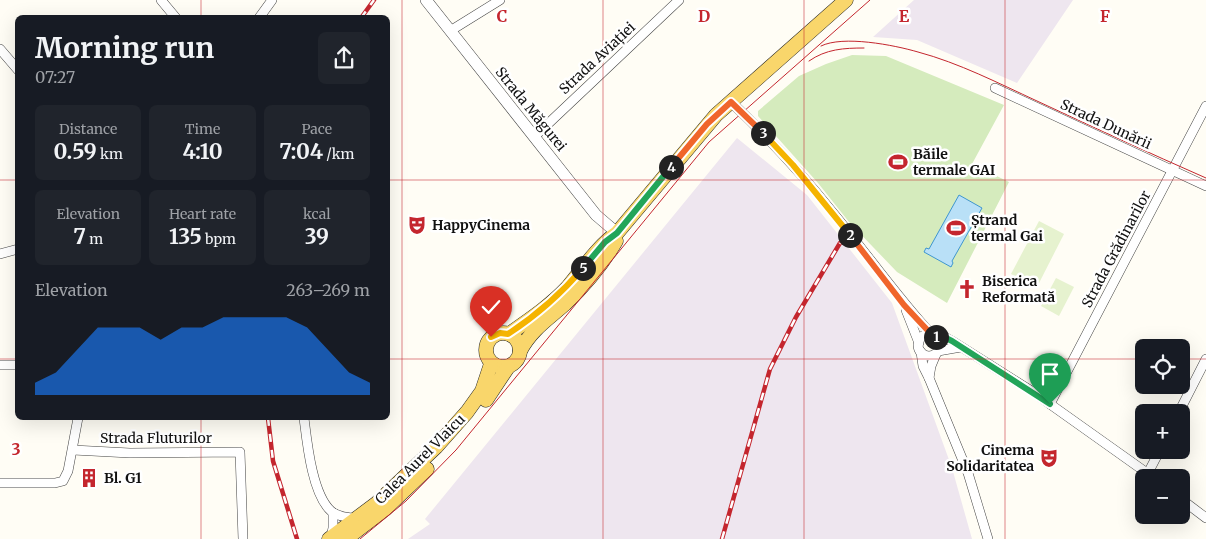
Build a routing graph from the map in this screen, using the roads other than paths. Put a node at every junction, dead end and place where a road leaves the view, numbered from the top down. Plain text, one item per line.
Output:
1 (161, 0) edge
2 (272, 0) edge
3 (426, 0) edge
4 (500, 0) edge
5 (679, 0) edge
6 (846, 0) edge
7 (174, 15) edge
8 (261, 15) edge
9 (450, 31) junction
10 (0, 49) edge
11 (15, 66) edge
12 (995, 88) dead end
13 (731, 102) junction
14 (1206, 106) edge
15 (534, 137) junction
16 (1172, 170) junction
17 (1206, 186) edge
18 (617, 233) junction
19 (15, 250) edge
20 (0, 254) edge
21 (904, 305) junction
22 (508, 334) junction
23 (934, 336) junction
24 (961, 347) junction
25 (920, 348) junction
26 (520, 351) junction
27 (937, 352) junction
28 (1206, 359) edge
29 (491, 364) junction
30 (0, 365) edge
31 (15, 365) edge
32 (508, 367) junction
33 (929, 378) junction
34 (1050, 404) junction
35 (1183, 404) edge
36 (78, 420) edge
37 (304, 420) edge
38 (73, 450) junction
39 (1142, 469) edge
40 (0, 482) edge
41 (1190, 506) edge
42 (333, 513) junction
43 (358, 518) junction
44 (1206, 518) edge
45 (330, 538) edge
46 (243, 539) edge
47 (346, 539) edge
48 (988, 539) edge

1 - 7 street
2 - 8 street
3 - 9 street, Strada Măgurei
4 - 9 street
5 - 15 street, Strada Aviației
6 - 13 main road, Calea Aurel Vlaicu
9 - 15 street, Strada Măgurei
10 - 11 street
12 - 16 street, Strada Dunării
13 - 18 main road, Calea Aurel Vlaicu
13 - 21 street
14 - 16 street, Strada Grădinarilor
15 - 18 street, Strada Măgurei
16 - 17 street, Strada Dunării
16 - 34 street, Strada Grădinarilor
18 - 22 main road, Calea Aurel Vlaicu
18 - 26 main road, Calea Aurel Vlaicu
19 - 20 street
21 - 23 street
21 - 25 street
22 - 26 main road
22 - 29 main road, Calea Aurel Vlaicu
23 - 24 street
23 - 25 street
23 - 27 street
24 - 27 street
24 - 34 street
25 - 27 street
25 - 33 street
26 - 32 main road, Calea Aurel Vlaicu
27 - 33 street
28 - 35 street
29 - 32 main road
29 - 43 main road, Calea Aurel Vlaicu
30 - 31 street
32 - 47 main road, Calea Aurel Vlaicu
33 - 48 street
34 - 39 street
36 - 38 street
37 - 42 street
38 - 40 street
38 - 46 street, Strada Fluturilor
41 - 44 street
42 - 43 street
42 - 45 street
43 - 45 main road, Calea Aurel Vlaicu

